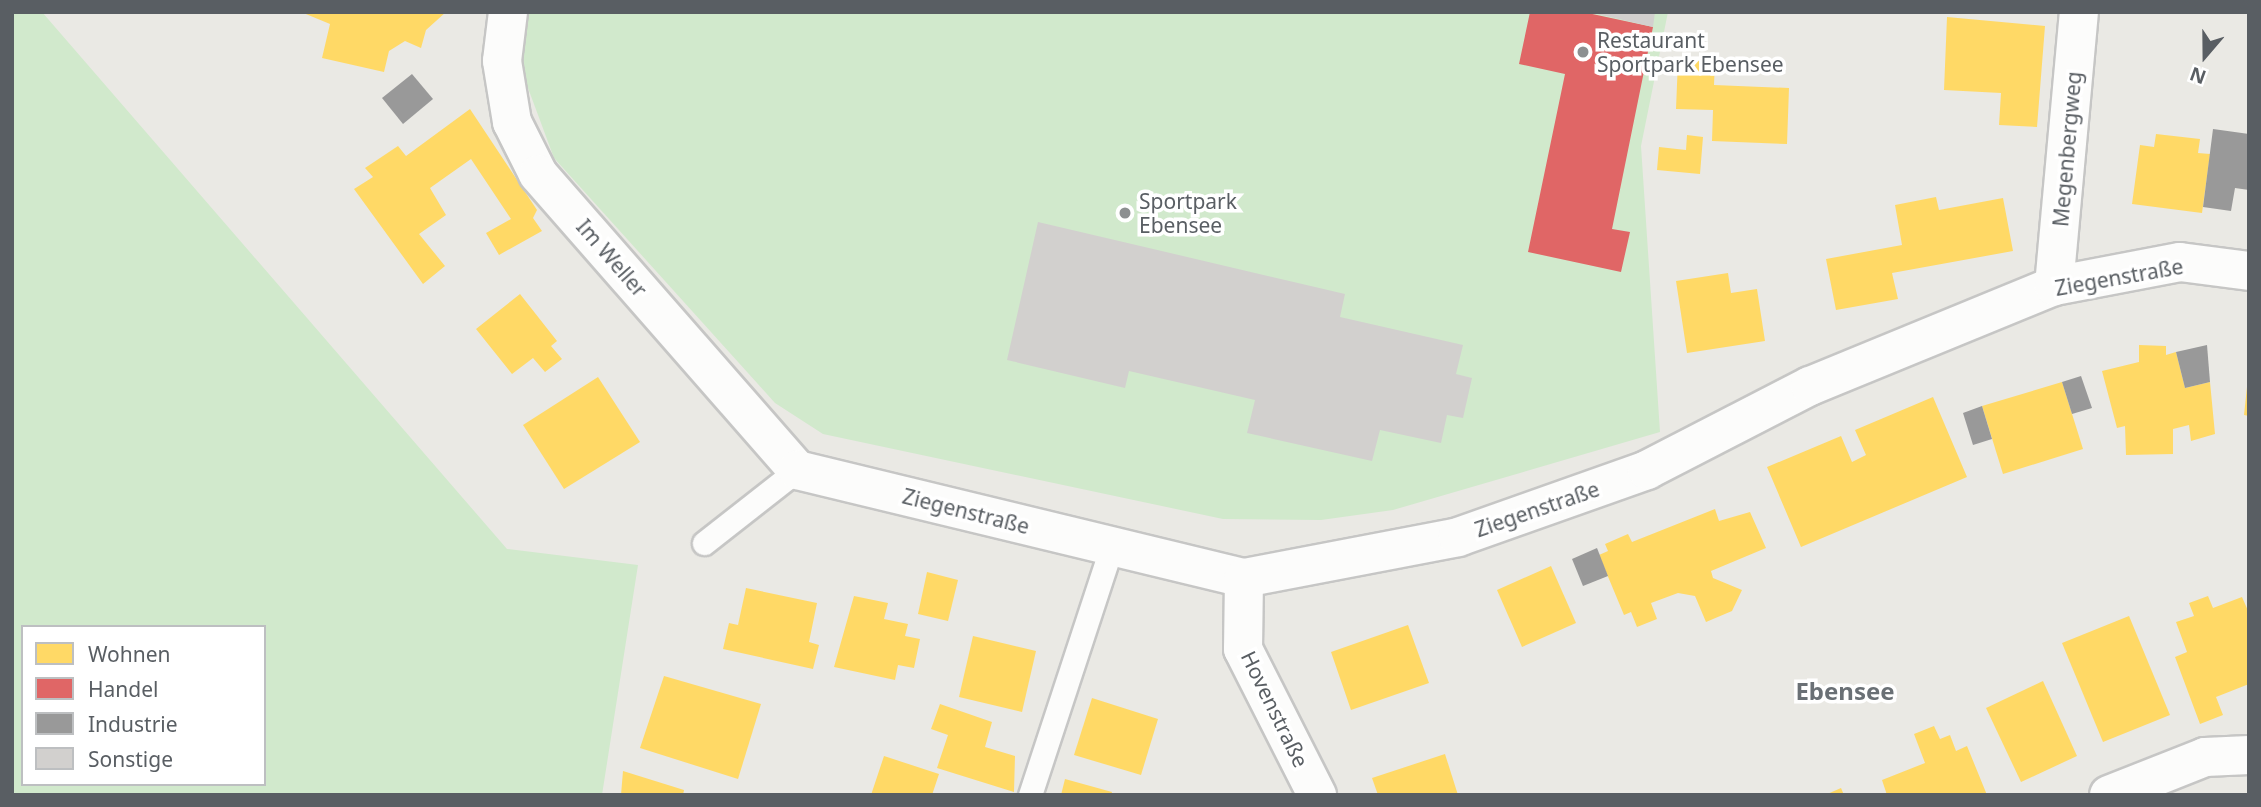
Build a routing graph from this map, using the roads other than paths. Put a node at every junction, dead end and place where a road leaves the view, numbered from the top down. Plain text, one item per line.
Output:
1 (508, 12) edge
2 (2080, 12) edge
3 (2249, 271) edge
4 (2054, 286) junction
5 (797, 470) junction
6 (704, 543) dead end
7 (1112, 547) junction
8 (1244, 578) junction
9 (2249, 755) edge
10 (1030, 795) edge
11 (1317, 795) edge
12 (2109, 795) edge

1 - 5 street, Im Weller
2 - 4 street, Megenbergweg
3 - 4 street, Ziegenstraße
4 - 8 street, Ziegenstraße
5 - 6 lane
5 - 7 street, Ziegenstraße
7 - 8 street, Ziegenstraße
7 - 10 lane
8 - 11 street, Hovenstraße
9 - 12 street

